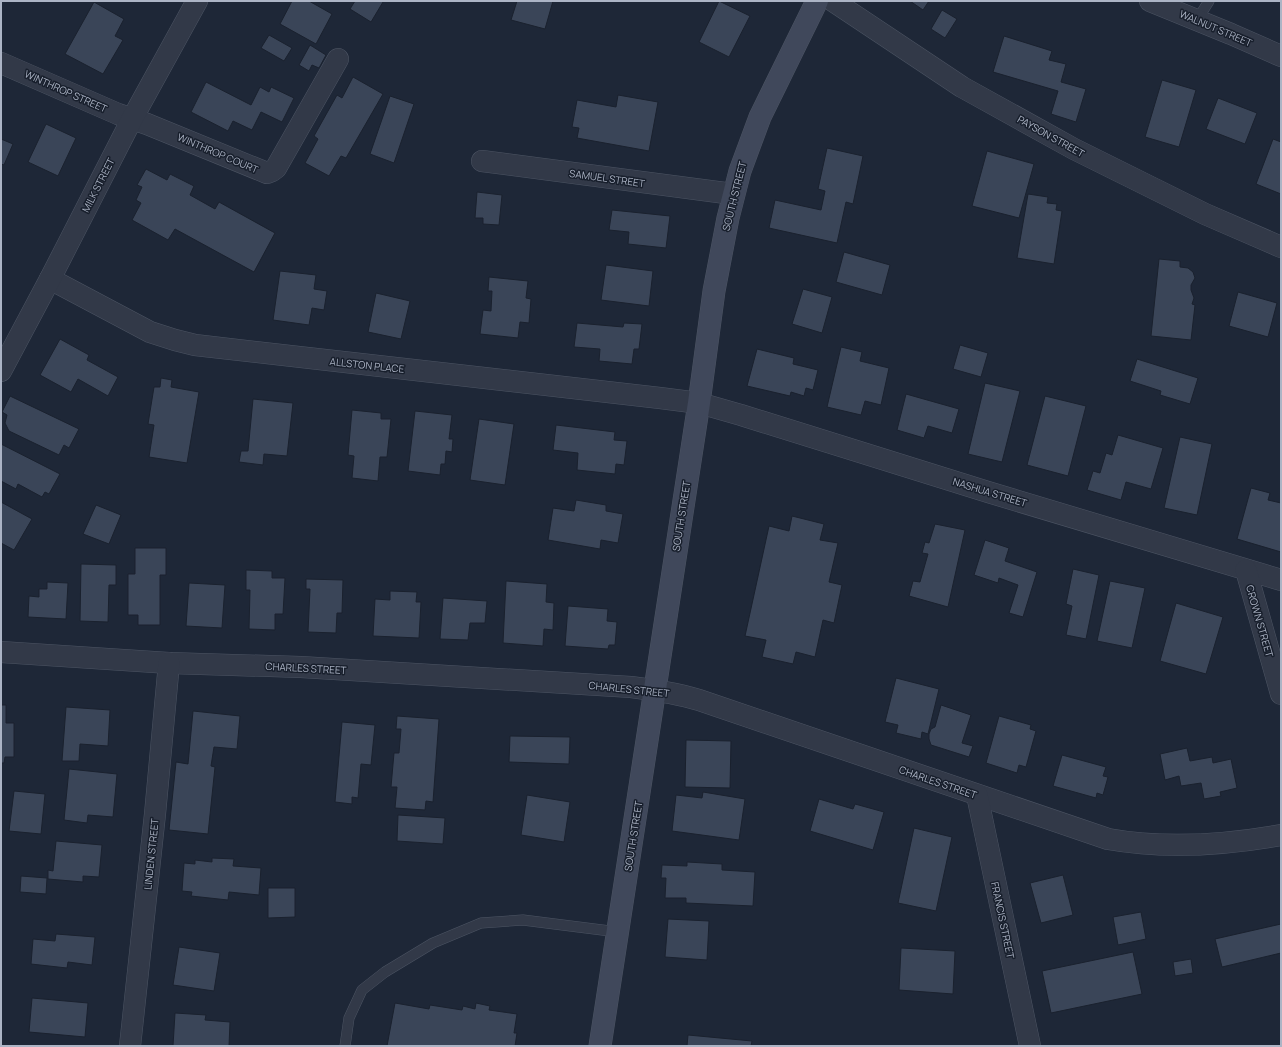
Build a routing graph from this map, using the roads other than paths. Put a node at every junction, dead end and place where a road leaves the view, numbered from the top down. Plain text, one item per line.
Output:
1 (197, 1) edge
2 (817, 1) edge
3 (833, 1) edge
4 (1209, 1) edge
5 (1154, 2) edge
6 (1197, 20) junction
7 (1281, 56) edge
8 (338, 59) dead end
9 (1, 62) edge
10 (132, 119) junction
11 (482, 161) dead end
12 (733, 194) junction
13 (1281, 247) edge
14 (50, 279) junction
15 (1, 371) edge
16 (698, 403) junction
17 (1246, 570) junction
18 (1281, 580) edge
19 (1, 652) edge
20 (169, 663) junction
21 (655, 690) junction
22 (1281, 694) edge
23 (977, 795) junction
24 (1281, 835) edge
25 (618, 932) junction
26 (130, 1046) edge
27 (345, 1046) edge
28 (600, 1046) edge
29 (1030, 1046) edge

1 - 10 street, MILK STREET
2 - 12 main road, SOUTH STREET
3 - 13 street, PAYSON STREET
4 - 6 lane
5 - 6 street, WALNUT STREET
6 - 7 street, WALNUT STREET
8 - 10 street, WINTHROP COURT
9 - 10 street, WINTHROP STREET
10 - 14 street, MILK STREET
11 - 12 street, SAMUEL STREET
12 - 16 main road, SOUTH STREET
14 - 15 street, MILK STREET
14 - 16 street, ALLSTON PLACE
16 - 17 street, NASHUA STREET
16 - 21 main road, SOUTH STREET
17 - 18 street, NASHUA STREET
17 - 22 street, CROWN STREET
19 - 20 street, CHARLES STREET
20 - 21 street, CHARLES STREET
20 - 26 street, LINDEN STREET
21 - 23 street, CHARLES STREET
21 - 25 main road, SOUTH STREET
23 - 24 street, CHARLES STREET
23 - 29 street, FRANCIS STREET
25 - 27 lane
25 - 28 main road, SOUTH STREET

